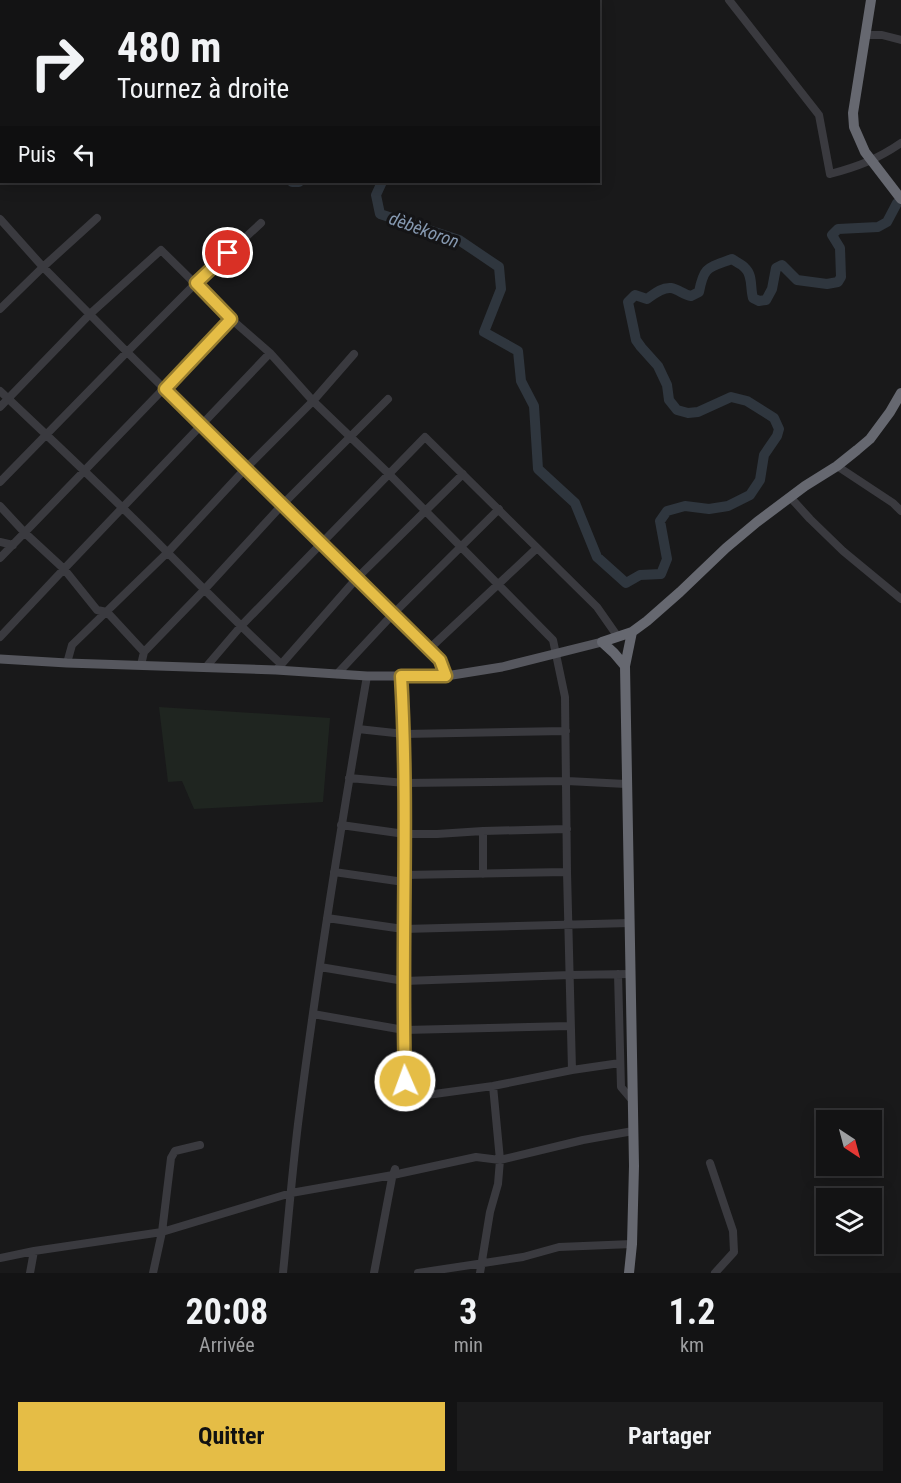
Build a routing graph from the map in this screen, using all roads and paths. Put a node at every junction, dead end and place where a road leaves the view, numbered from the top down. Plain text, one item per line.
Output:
1 (729, 0) edge
2 (871, 0) edge
3 (866, 35) junction
4 (901, 40) edge
5 (901, 143) edge
6 (872, 160) junction
7 (901, 199) edge
8 (97, 218) dead end
9 (0, 219) edge
10 (261, 223) dead end
11 (43, 267) junction
12 (196, 283) junction
13 (0, 309) edge
14 (90, 314) junction
15 (231, 319) junction
16 (127, 352) junction
17 (270, 353) junction
18 (354, 354) dead end
19 (165, 389) junction
20 (0, 391) edge
21 (901, 393) edge
22 (8, 399) junction
23 (388, 399) dead end
24 (313, 401) junction
25 (0, 407) edge
26 (897, 407) edge
27 (201, 425) junction
28 (47, 435) junction
29 (349, 437) junction
30 (837, 466) junction
31 (246, 468) junction
32 (85, 471) junction
33 (388, 474) junction
34 (463, 474) junction
35 (0, 482) edge
36 (790, 496) junction
37 (282, 505) junction
38 (0, 506) edge
39 (122, 508) junction
40 (498, 509) junction
41 (424, 511) junction
42 (901, 511) edge
43 (25, 533) junction
44 (0, 542) edge
45 (322, 544) junction
46 (13, 545) junction
47 (460, 546) junction
48 (537, 548) junction
49 (168, 552) junction
50 (0, 558) edge
51 (64, 569) junction
52 (357, 578) junction
53 (497, 584) junction
54 (204, 590) junction
55 (901, 599) edge
56 (107, 612) junction
57 (393, 614) junction
58 (241, 626) junction
59 (632, 632) junction
60 (0, 637) edge
61 (618, 637) junction
62 (602, 642) junction
63 (429, 649) junction
64 (144, 652) junction
65 (556, 654) junction
66 (0, 659) edge
67 (67, 663) junction
68 (141, 665) junction
69 (625, 666) junction
70 (206, 667) junction
71 (278, 667) junction
72 (337, 674) junction
73 (367, 676) junction
74 (401, 676) junction
75 (446, 676) junction
76 (358, 729) junction
77 (566, 731) junction
78 (404, 734) junction
79 (349, 778) junction
80 (567, 781) junction
81 (405, 783) junction
82 (626, 784) junction
83 (341, 825) junction
84 (567, 830) junction
85 (483, 831) junction
86 (405, 834) junction
87 (334, 872) junction
88 (567, 872) junction
89 (483, 874) junction
90 (404, 879) junction
91 (327, 918) junction
92 (630, 923) junction
93 (568, 924) junction
94 (403, 929) junction
95 (320, 967) junction
96 (618, 974) junction
97 (630, 974) junction
98 (570, 975) junction
99 (404, 981) junction
100 (313, 1014) junction
101 (570, 1026) junction
102 (404, 1030) junction
103 (620, 1063) junction
104 (572, 1070) junction
105 (493, 1086) junction
106 (633, 1102) junction
107 (633, 1131) junction
108 (200, 1145) dead end
109 (500, 1160) junction
110 (710, 1163) dead end
111 (394, 1172) junction
112 (291, 1193) junction
113 (162, 1232) junction
114 (632, 1244) junction
115 (34, 1251) junction
116 (0, 1258) edge
117 (481, 1263) junction
118 (30, 1273) edge
119 (153, 1273) edge
120 (282, 1273) edge
121 (374, 1273) edge
122 (418, 1273) edge
123 (480, 1273) edge
124 (628, 1273) edge
125 (715, 1273) edge

1 - 6 street
2 - 3 highway
3 - 4 street
3 - 6 highway
5 - 6 street
6 - 7 highway
8 - 11 street
9 - 11 street
10 - 12 street
11 - 13 street
11 - 14 street
12 - 14 street
12 - 15 street
12 - 16 street
14 - 16 street
14 - 22 street
15 - 17 street
15 - 19 street
16 - 19 street
16 - 28 street
17 - 24 street
17 - 27 street
18 - 24 street
19 - 27 street
19 - 32 street
20 - 22 street
21 - 26 highway
22 - 25 street
22 - 28 street
23 - 29 street
24 - 29 street
24 - 31 street
26 - 30 highway
27 - 31 street
27 - 39 street
28 - 32 street
28 - 35 street
29 - 33 street
29 - 37 street
30 - 36 highway
30 - 42 street
31 - 37 street
31 - 49 street
32 - 39 street
32 - 43 street
33 - 34 street
33 - 41 street
33 - 45 street
34 - 40 street
34 - 41 street
36 - 55 street
36 - 59 highway
37 - 45 street
37 - 54 street
38 - 43 street
39 - 49 street
39 - 51 street
40 - 47 street
40 - 48 street
41 - 47 street
41 - 52 street
43 - 46 street
43 - 51 street
44 - 46 street
45 - 52 street
45 - 58 street
46 - 50 street
47 - 53 street
47 - 57 street
48 - 53 street
48 - 61 street
49 - 54 street
49 - 56 street
51 - 56 street
51 - 60 street
52 - 57 street
52 - 71 street
53 - 63 street
53 - 65 street
54 - 58 street
54 - 64 street
56 - 64 street
56 - 67 street
57 - 63 street
57 - 72 street
58 - 70 street
58 - 71 street
59 - 61 highway
59 - 69 highway
61 - 62 highway
62 - 65 main road
62 - 69 highway
63 - 75 street
64 - 68 street
65 - 75 main road
65 - 77 street
66 - 67 main road
67 - 68 main road
68 - 70 main road
69 - 82 highway
70 - 71 main road
71 - 72 main road
72 - 73 main road
73 - 74 main road
73 - 76 street
74 - 75 main road
74 - 78 street
76 - 78 street
76 - 79 street
77 - 78 street
77 - 80 street
78 - 81 street
79 - 81 street
79 - 83 street
80 - 81 street
80 - 82 street
80 - 84 street
81 - 86 street
82 - 92 highway
83 - 86 street
83 - 87 street
84 - 85 street
84 - 88 street
85 - 86 street
85 - 89 street
86 - 90 street
87 - 90 street
87 - 91 street
88 - 89 street
88 - 93 street
89 - 90 street
90 - 94 street
91 - 94 street
91 - 95 street
92 - 93 street
92 - 97 highway
93 - 94 street
93 - 98 street
94 - 99 street
95 - 99 street
95 - 100 street
96 - 97 street
96 - 98 street
96 - 103 street
97 - 106 highway
98 - 99 street
98 - 101 street
99 - 102 street
100 - 102 street
100 - 112 street
101 - 102 street
101 - 104 street
102 - 105 street
103 - 104 street
103 - 106 street
104 - 105 street
105 - 109 street
106 - 107 highway
107 - 109 street
107 - 114 highway
108 - 113 street
109 - 111 street
109 - 117 street
110 - 125 street
111 - 112 street
111 - 121 street
112 - 113 street
112 - 120 street
113 - 115 street
113 - 119 street
114 - 117 street
114 - 124 highway
115 - 116 street
115 - 118 street
117 - 122 street
117 - 123 street

